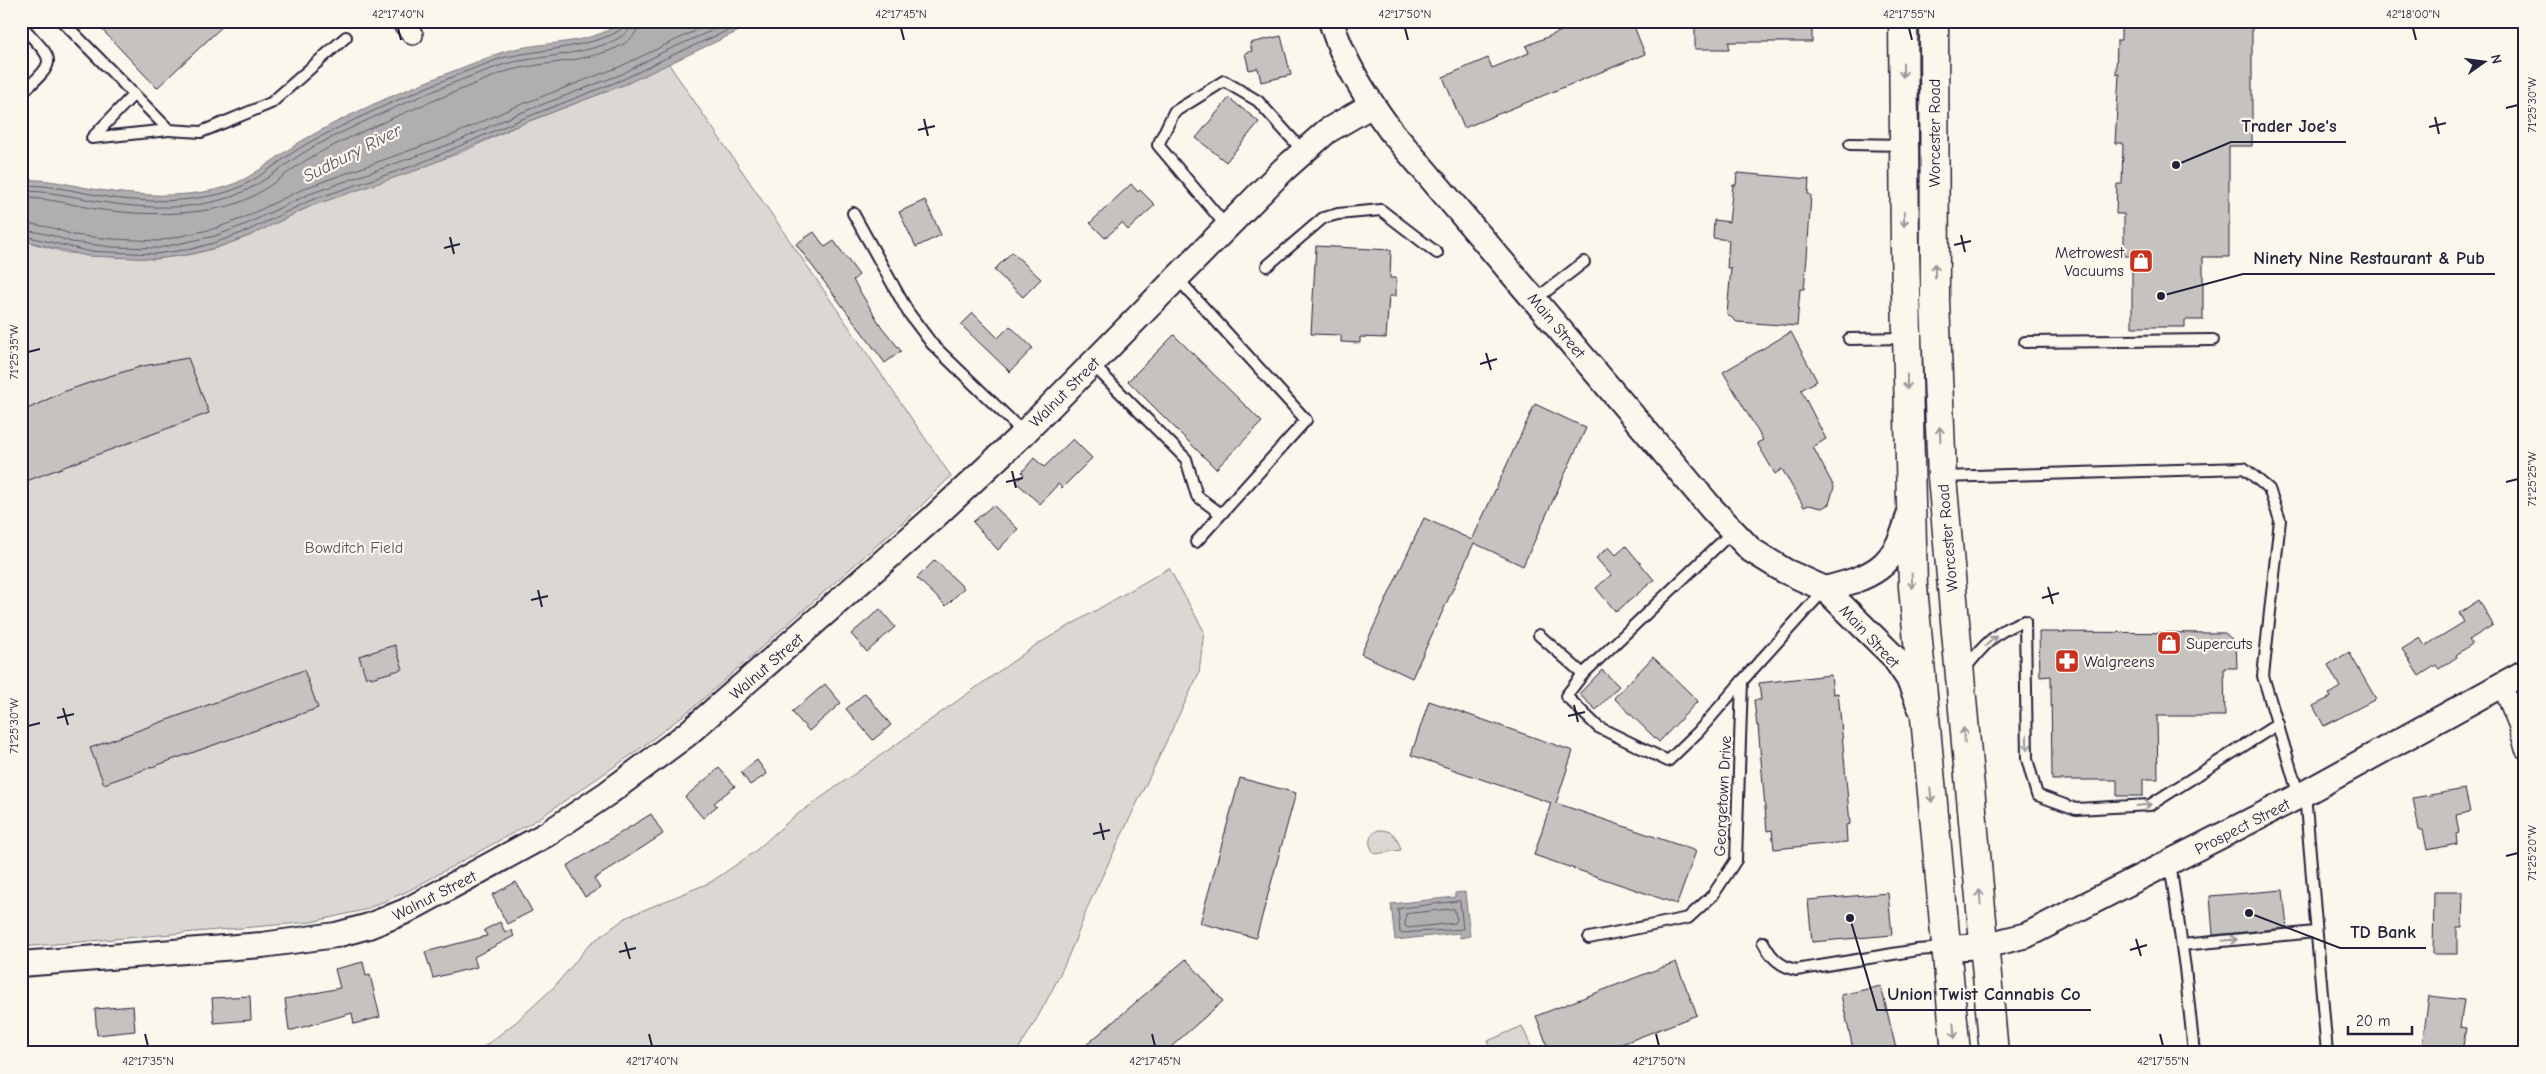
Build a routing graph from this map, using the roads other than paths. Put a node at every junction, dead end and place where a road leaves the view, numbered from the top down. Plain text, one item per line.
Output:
1 (62, 21) edge
2 (400, 21) edge
3 (1331, 21) edge
4 (1903, 21) edge
5 (1934, 21) edge
6 (21, 25) edge
7 (413, 35) dead end
8 (346, 37) dead end
9 (21, 94) edge
10 (134, 94) junction
11 (1372, 105) junction
12 (169, 130) junction
13 (1850, 144) dead end
14 (1904, 145) junction
15 (1303, 151) junction
16 (852, 213) dead end
17 (1227, 227) junction
18 (1437, 253) dead end
19 (1584, 262) dead end
20 (1267, 266) dead end
21 (1177, 278) junction
22 (1536, 300) junction
23 (1906, 338) junction
24 (1850, 339) dead end
25 (2213, 340) dead end
26 (2025, 342) dead end
27 (1092, 364) junction
28 (1024, 433) junction
29 (1942, 477) junction
30 (1221, 514) junction
31 (1910, 514) junction
32 (1732, 532) junction
33 (1196, 542) dead end
34 (1825, 589) junction
35 (1539, 635) dead end
36 (2525, 672) edge
37 (1583, 674) junction
38 (1959, 677) junction
39 (1742, 681) junction
40 (2502, 685) junction
41 (1923, 715) junction
42 (2278, 724) junction
43 (2525, 749) edge
44 (2302, 794) junction
45 (2170, 862) junction
46 (2315, 932) junction
47 (1589, 938) dead end
48 (1763, 942) dead end
49 (2182, 945) junction
50 (1984, 946) junction
51 (1947, 948) junction
52 (21, 964) edge
53 (1956, 1053) edge
54 (1994, 1053) edge
55 (2194, 1053) edge
56 (2327, 1053) edge

1 - 10 lane
2 - 7 street
3 - 11 street, Main Street
4 -> 14 highway, Worcester Road
29 -> 5 highway, Worcester Road
6 - 9 lane
8 - 12 lane
10 - 12 lane
10 - 12 lane
11 - 15 street, Walnut Street
11 - 22 street, Main Street
13 - 14 lane
14 -> 23 highway, Worcester Road
15 - 17 street, Walnut Street
15 - 17 lane
16 - 28 lane
17 - 21 street, Walnut Street
18 - 20 lane
19 - 22 lane
21 - 27 street, Walnut Street
21 - 30 lane
22 - 32 street, Main Street
23 - 24 lane
23 -> 31 highway, Worcester Road
25 - 26 lane
27 - 28 street, Walnut Street
27 - 30 lane
28 - 52 street, Walnut Street
29 - 38 highway, Worcester Road
29 - 42 lane
30 - 33 lane
31 - 34 street, Main Street
31 -> 41 highway, Worcester Road
32 - 34 street, Main Street
32 - 37 lane
34 - 39 lane
34 - 41 street, Main Street
35 - 37 lane
36 - 40 street, Prospect Street
37 - 39 lane
38 -> 42 lane
50 -> 38 highway, Worcester Road
39 - 47 lane, Georgetown Drive
40 - 43 street
40 - 44 street, Prospect Street
41 -> 51 highway, Worcester Road
42 - 44 lane
44 - 45 street, Prospect Street
44 - 46 lane
45 - 49 lane
45 - 50 street, Prospect Street
49 -> 46 lane
46 - 56 lane
48 - 51 lane
49 - 55 lane
50 - 51 street, Prospect Street
50 - 54 highway, Worcester Road
51 -> 53 highway, Worcester Road

